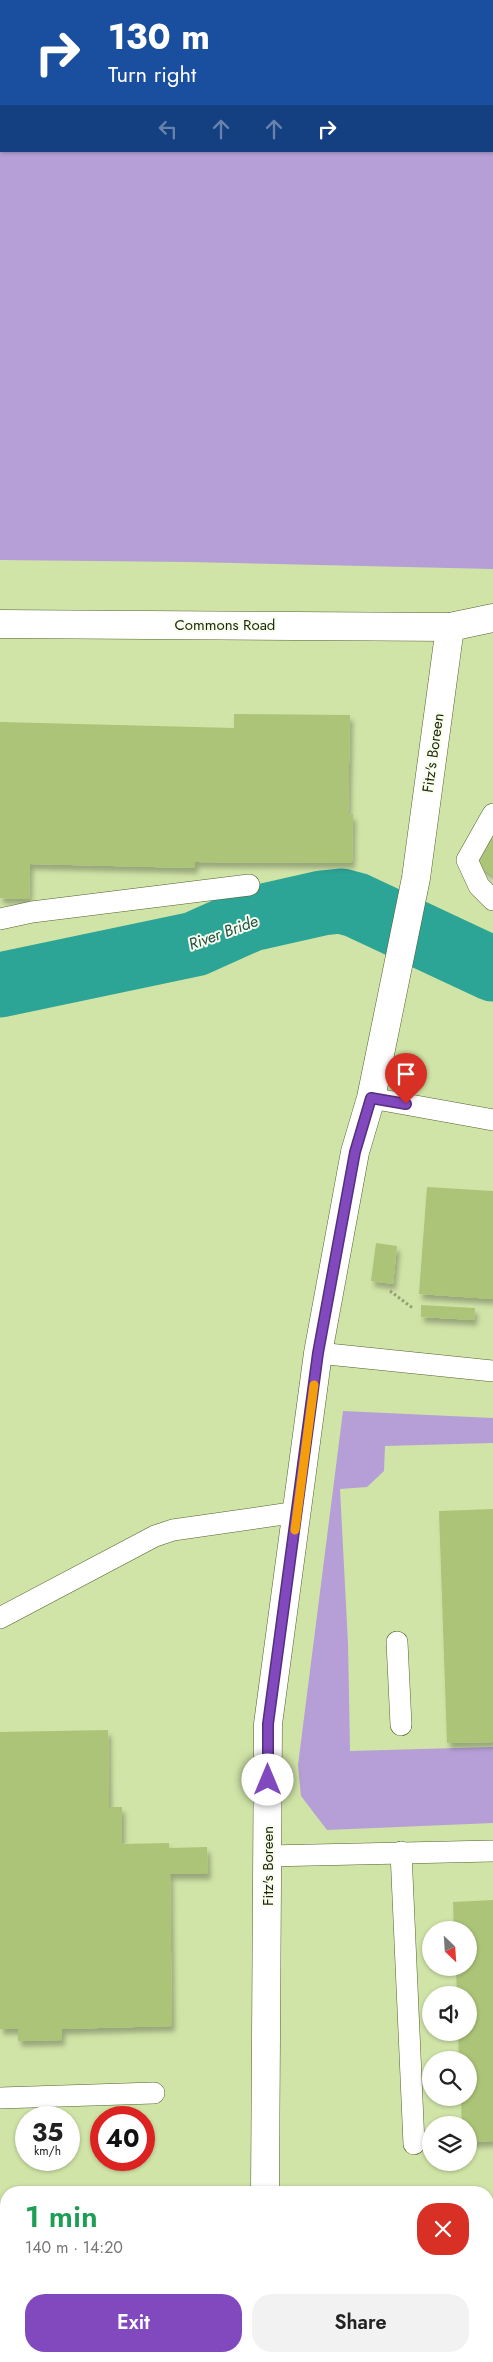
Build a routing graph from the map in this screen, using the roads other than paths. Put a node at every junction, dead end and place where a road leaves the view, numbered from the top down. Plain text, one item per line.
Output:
1 (493, 618) edge
2 (0, 624) edge
3 (450, 628) junction
4 (493, 638) edge
5 (493, 814) edge
6 (249, 885) dead end
7 (493, 900) edge
8 (0, 920) edge
9 (371, 1098) junction
10 (493, 1120) edge
11 (318, 1353) junction
12 (493, 1371) edge
13 (298, 1512) junction
14 (0, 1618) edge
15 (396, 1642) dead end
16 (401, 1725) dead end
17 (493, 1851) edge
18 (401, 1852) junction
19 (268, 1856) junction
20 (154, 2093) dead end
21 (0, 2098) edge
22 (414, 2144) dead end
23 (265, 2186) edge

1 - 3 main road, Commons Road
2 - 3 main road, Commons Road
3 - 4 main road, Commons Road
3 - 9 main road, Fitz's Boreen
5 - 7 lane
6 - 8 lane
9 - 10 lane
9 - 11 main road, Fitz's Boreen
11 - 12 lane
11 - 13 main road, Fitz's Boreen
13 - 14 lane
13 - 19 main road, Fitz's Boreen
15 - 16 lane
17 - 18 lane
18 - 19 lane
18 - 22 lane
19 - 23 main road, Fitz's Boreen
20 - 21 lane

